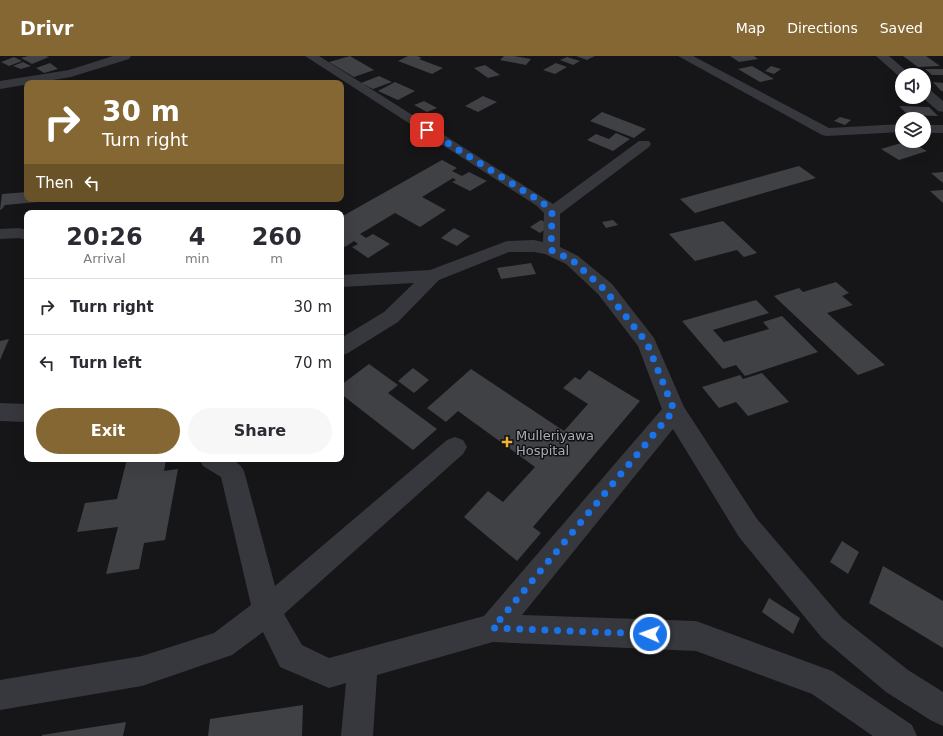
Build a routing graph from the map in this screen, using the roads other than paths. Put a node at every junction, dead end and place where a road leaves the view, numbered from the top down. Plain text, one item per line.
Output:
1 (84, 56) edge
2 (125, 56) edge
3 (311, 56) edge
4 (684, 56) edge
5 (882, 56) edge
6 (101, 64) junction
7 (897, 68) edge
8 (35, 80) edge
9 (24, 82) edge
10 (0, 85) edge
11 (931, 98) edge
12 (943, 108) edge
13 (895, 128) edge
14 (931, 129) edge
15 (943, 129) edge
16 (644, 144) dead end
17 (552, 212) junction
18 (0, 234) edge
19 (24, 234) edge
20 (551, 250) junction
21 (432, 276) junction
22 (344, 281) edge
23 (344, 346) edge
24 (674, 410) junction
25 (0, 412) edge
26 (24, 413) edge
27 (454, 446) dead end
28 (228, 463) edge
29 (267, 611) junction
30 (493, 628) junction
31 (363, 663) junction
32 (0, 695) edge
33 (943, 710) edge
34 (357, 736) edge
35 (901, 736) edge

1 - 6 street
2 - 6 street
3 - 17 street
4 - 13 street
5 - 7 street
6 - 8 street
9 - 10 street
11 - 12 street
14 - 15 street
16 - 17 street
17 - 20 street
18 - 19 street
20 - 21 street
20 - 24 street
21 - 22 street
21 - 23 street
24 - 30 street
24 - 33 street
25 - 26 street
27 - 29 street
28 - 29 street
29 - 31 street
29 - 32 street
30 - 31 street
30 - 35 street
31 - 34 street

